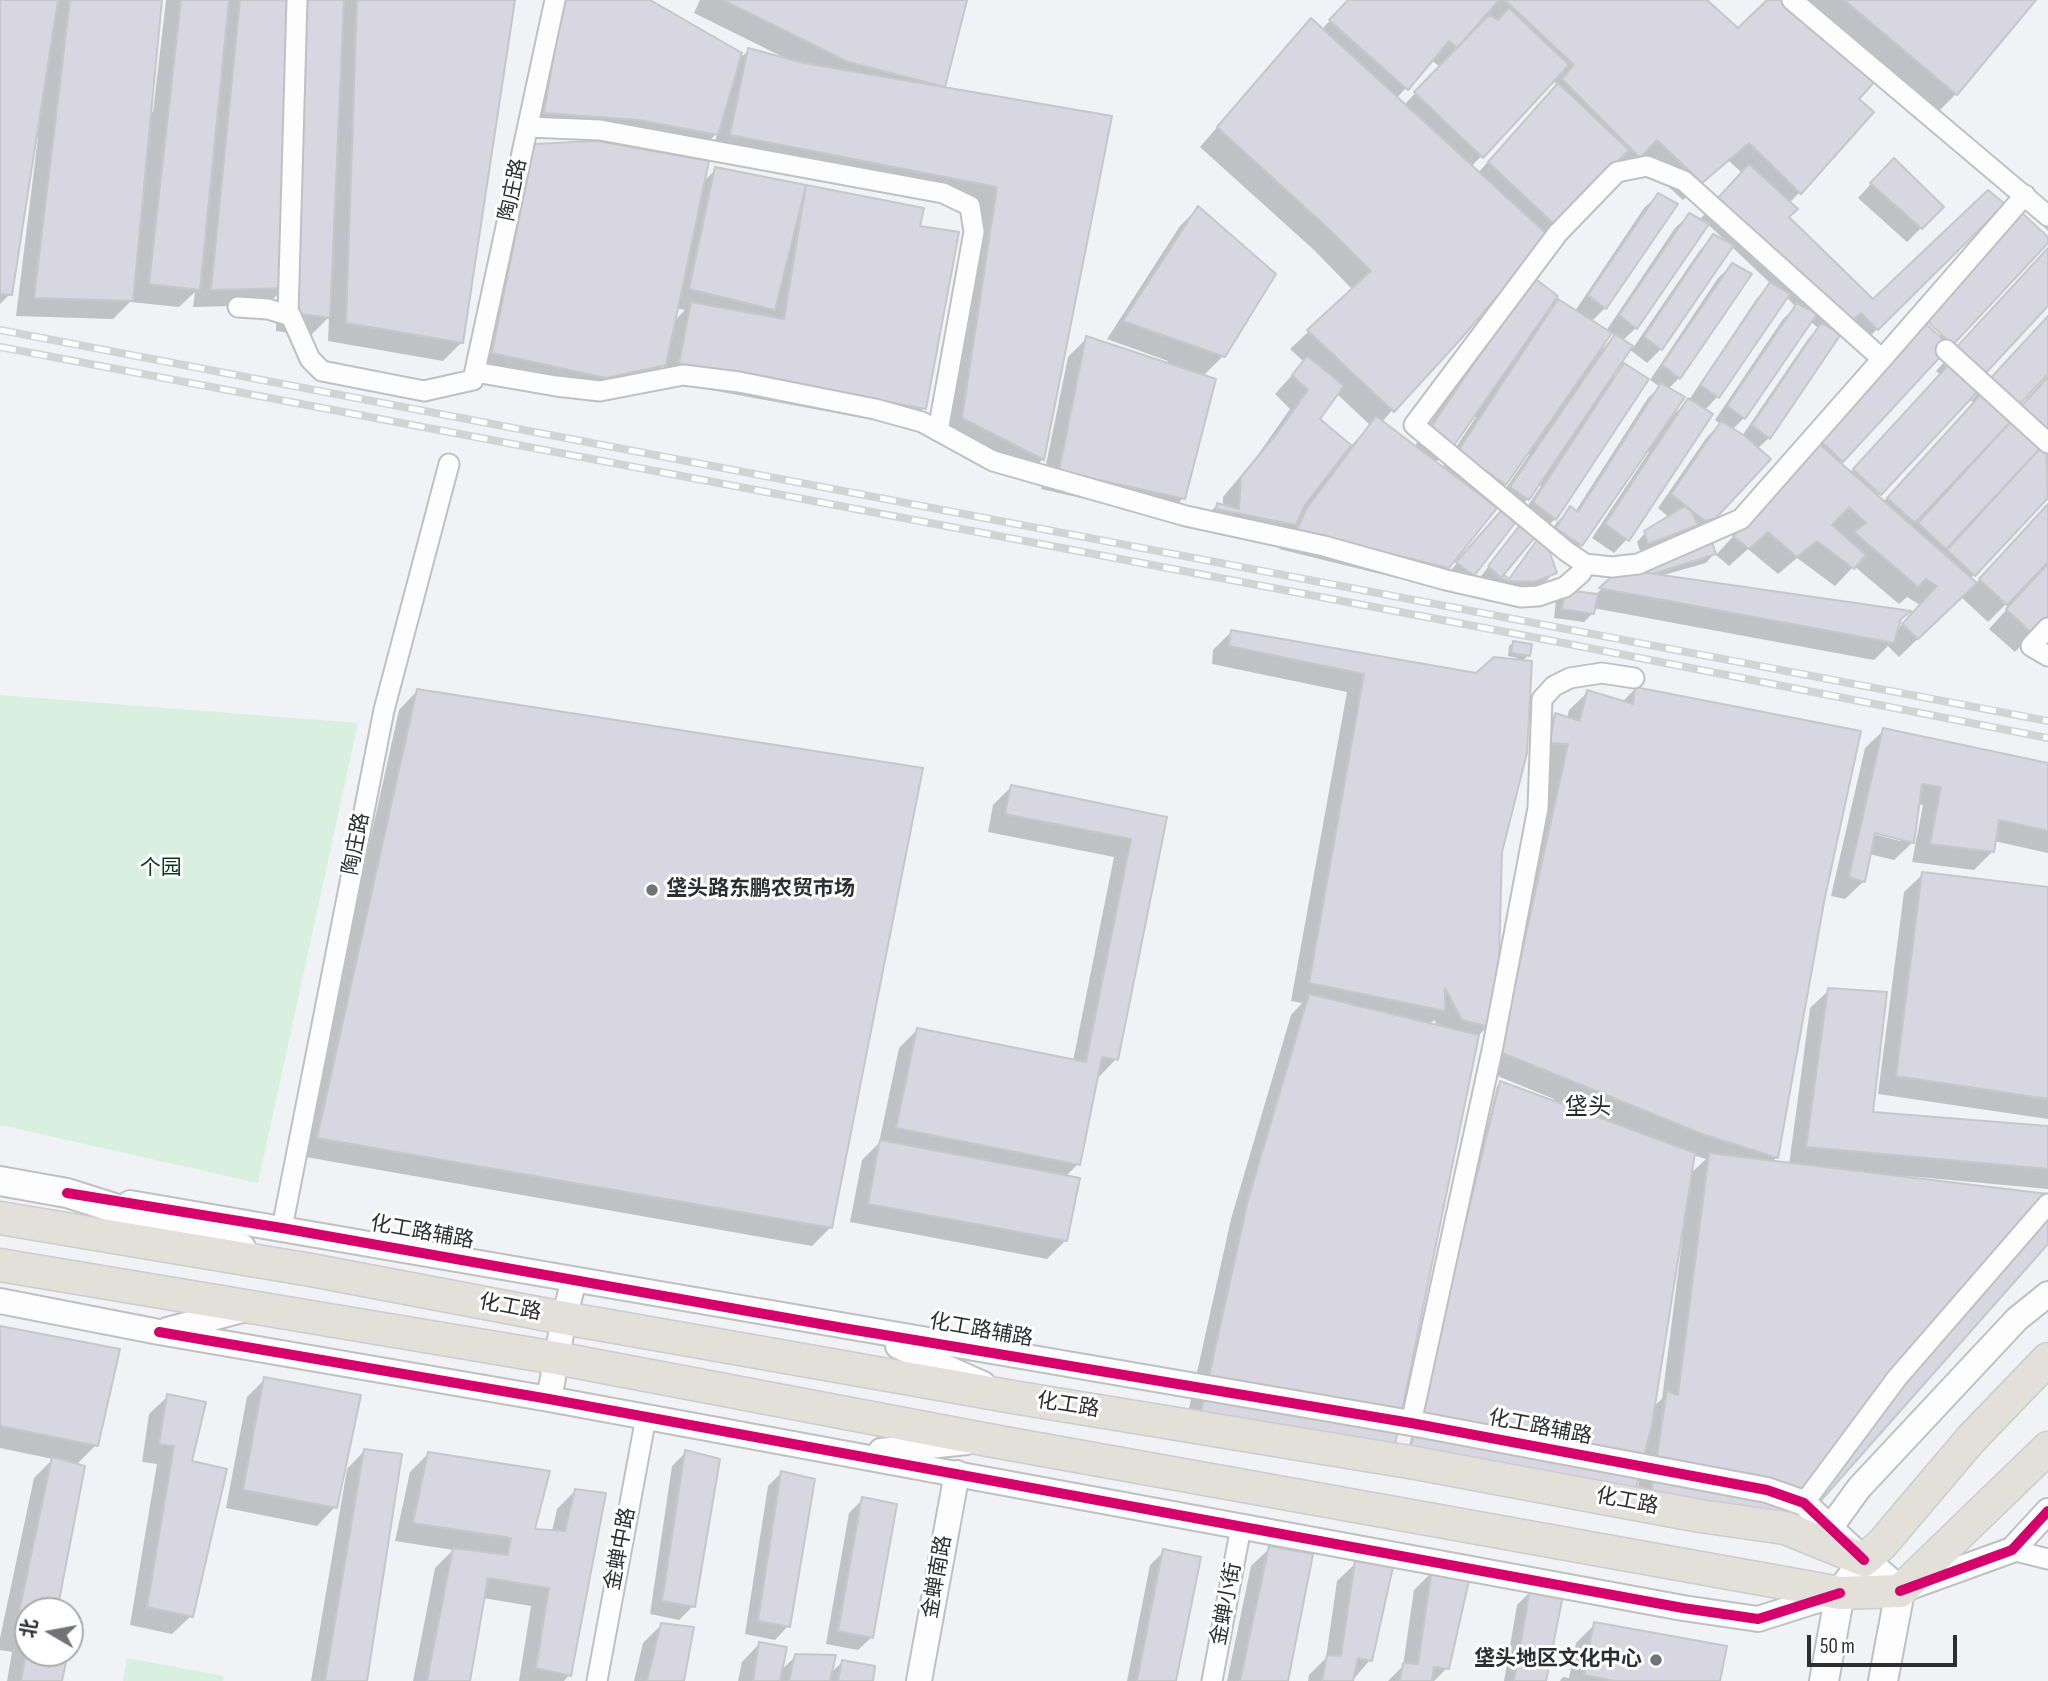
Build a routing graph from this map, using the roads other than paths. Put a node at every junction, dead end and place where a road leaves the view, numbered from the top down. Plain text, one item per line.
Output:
1 (297, 0) edge
2 (555, 0) edge
3 (1792, 0) edge
4 (528, 127) junction
5 (2025, 195) junction
6 (2048, 216) edge
7 (238, 307) dead end
8 (288, 315) junction
9 (1946, 350) dead end
10 (1882, 359) junction
11 (474, 376) junction
12 (938, 431) junction
13 (2048, 443) edge
14 (449, 464) dead end
15 (1585, 564) junction
16 (2048, 628) edge
17 (2048, 656) edge
18 (1634, 678) dead end
19 (0, 1181) edge
20 (67, 1193) junction
21 (2048, 1203) edge
22 (0, 1218) edge
23 (282, 1228) junction
24 (0, 1265) edge
25 (311, 1269) junction
26 (574, 1280) junction
27 (2048, 1294) edge
28 (0, 1301) edge
29 (252, 1308) junction
30 (564, 1318) junction
31 (843, 1328) junction
32 (159, 1332) junction
33 (556, 1358) junction
34 (2048, 1359) edge
35 (1013, 1397) junction
36 (548, 1399) junction
37 (646, 1417) junction
38 (1411, 1423) junction
39 (988, 1440) junction
40 (2048, 1448) edge
41 (853, 1454) junction
42 (957, 1474) junction
43 (1804, 1503) junction
44 (2048, 1511) edge
45 (1241, 1527) junction
46 (1830, 1528) junction
47 (2012, 1550) junction
48 (2048, 1559) edge
49 (1864, 1560) junction
50 (1900, 1591) junction
51 (1840, 1593) junction
52 (597, 1681) edge
53 (919, 1681) edge
54 (1212, 1681) edge
55 (1824, 1681) edge
56 (1883, 1681) edge

1 - 8 street
2 - 4 street, 陶庄路
3 - 5 street
4 - 11 street, 陶庄路
4 - 12 street
5 - 6 street
5 - 10 street
7 - 8 street
8 - 11 street
9 - 13 street
10 - 15 street
10 - 15 street
11 - 12 street
12 - 15 street
14 - 23 street, 陶庄路
16 - 17 street
18 - 38 street
19 - 20 main road, 化工路辅路
20 - 23 street, 化工路辅路
20 - 25 main road, 化工路辅路
21 - 43 street
22 - 25 main road, 化工路
23 - 26 street, 化工路辅路
24 - 29 main road, 化工路
25 - 30 main road, 化工路
26 - 30 street
26 - 31 street, 化工路辅路
27 - 46 street
28 - 32 street
29 - 32 street
29 - 33 main road, 化工路
30 - 33 street
30 - 35 main road, 化工路
31 - 35 street
31 - 38 street, 化工路辅路
32 - 36 street
33 - 36 street
33 - 39 main road, 化工路
34 - 49 main road
35 - 49 main road, 化工路
36 - 37 street
37 - 41 street
37 - 52 street, 金蝉中路
38 - 43 street, 化工路辅路
39 - 41 street
39 - 51 main road, 化工路
40 - 50 main road
41 - 42 street
42 - 45 street
42 - 53 street, 金蝉南路
43 - 46 street, 化工路辅路
44 - 47 street
45 - 51 street
45 - 54 street, 金蝉小街
46 - 49 street, 化工路辅路
47 - 48 street
47 - 50 street
49 - 50 main road
49 - 51 main road
50 - 51 main road, 化工路
50 - 56 main road
51 - 55 main road

